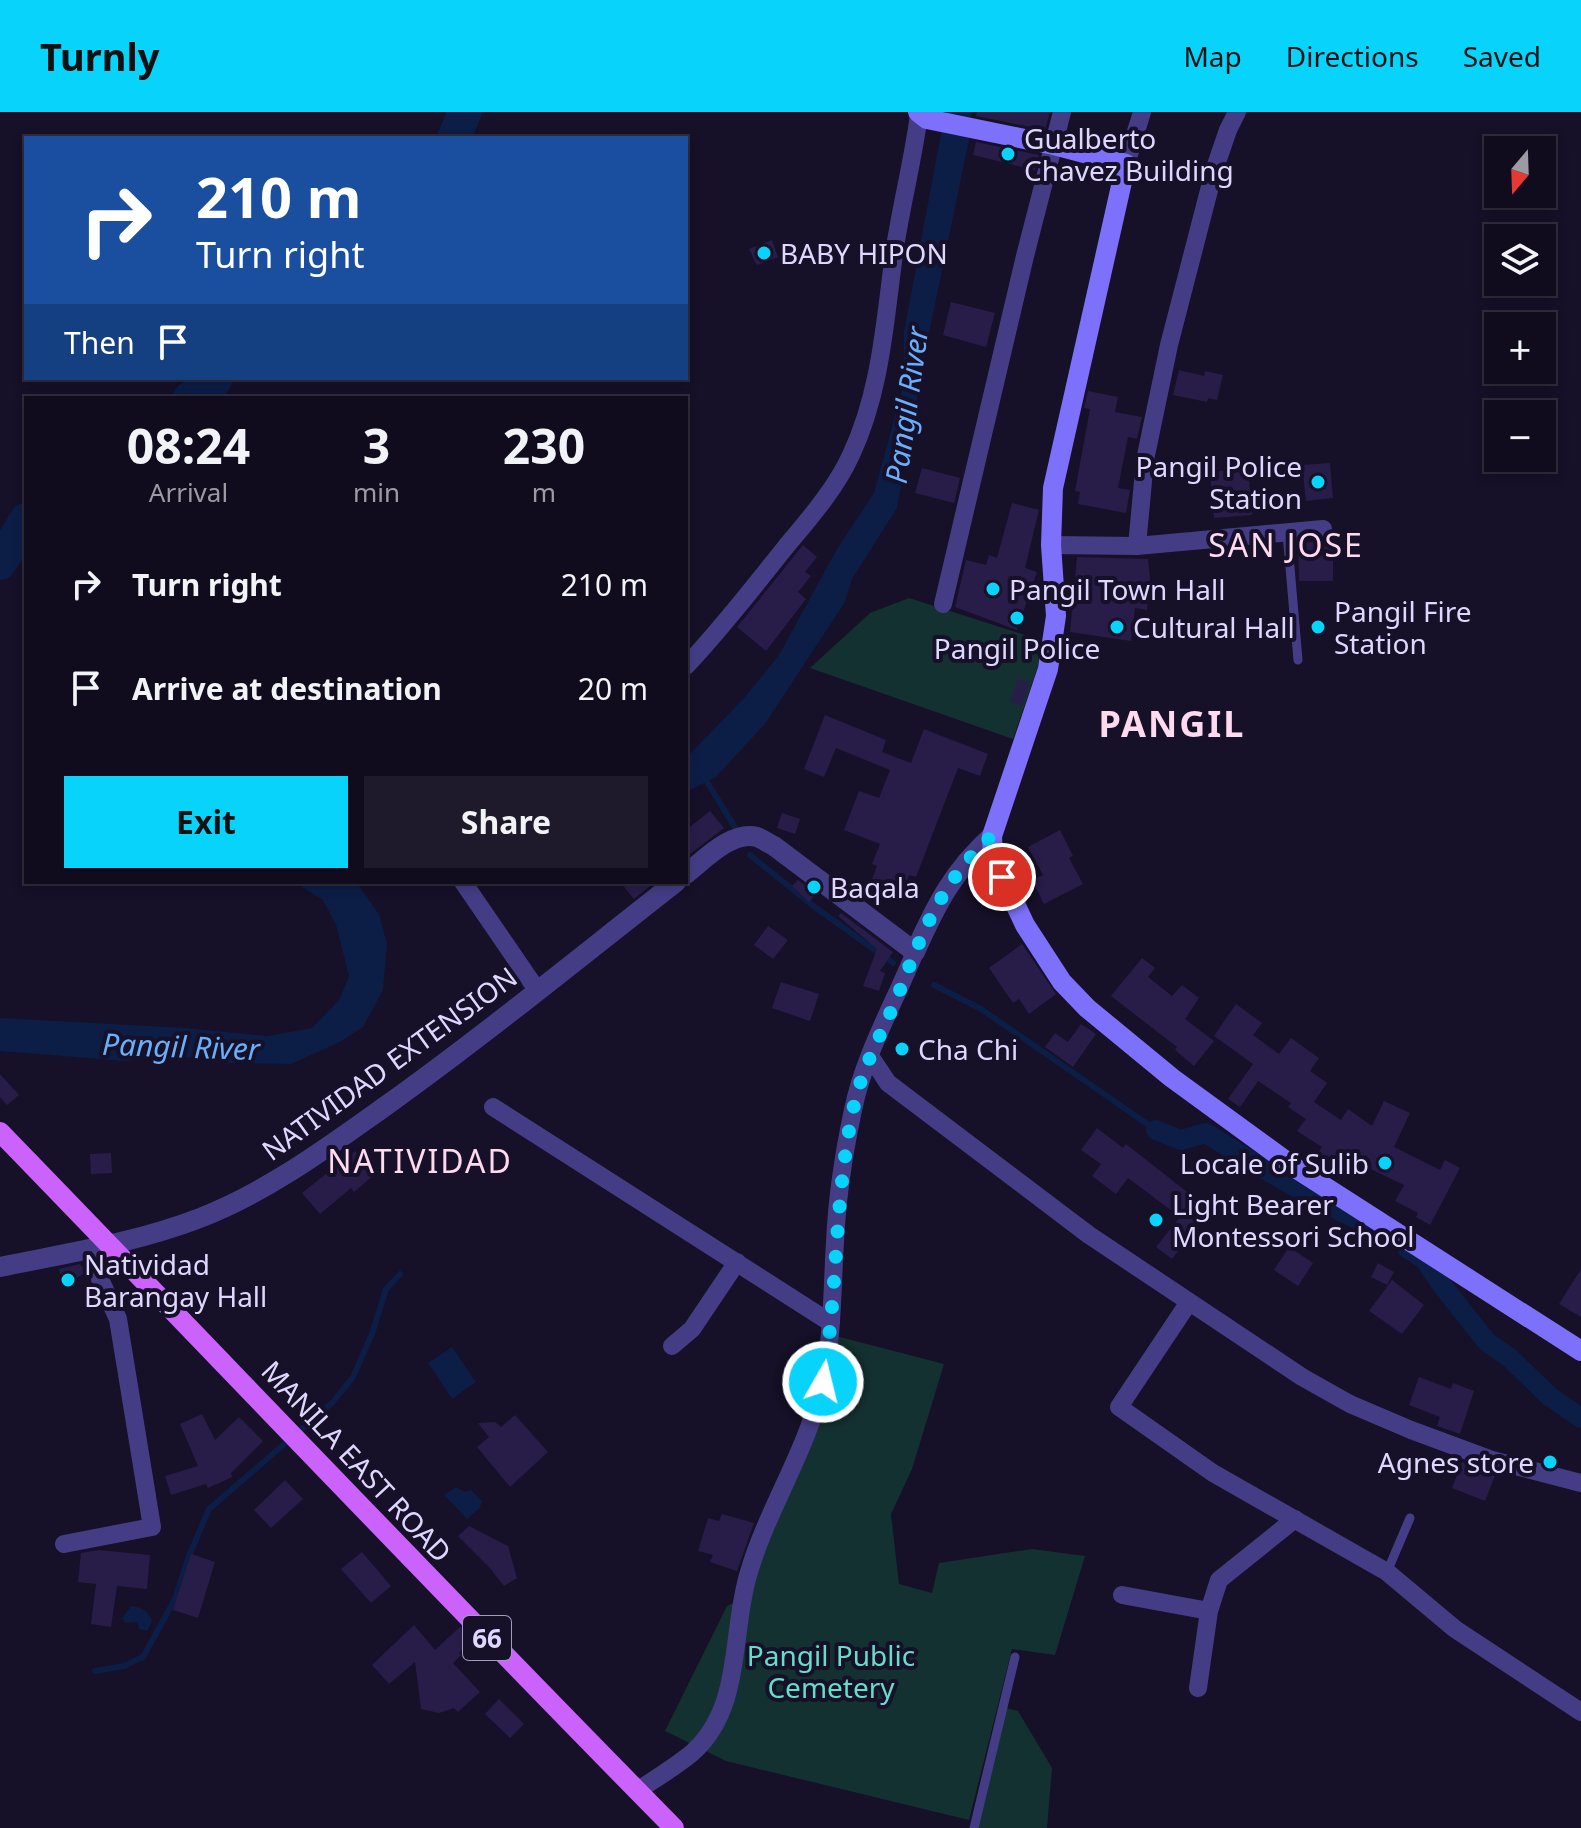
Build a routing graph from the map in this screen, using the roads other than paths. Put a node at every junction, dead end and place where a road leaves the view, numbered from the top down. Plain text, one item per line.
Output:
1 (1062, 112) edge
2 (1142, 112) edge
3 (1237, 112) edge
4 (925, 116) edge
5 (1054, 145) junction
6 (1126, 164) junction
7 (1323, 529) dead end
8 (1287, 533) junction
9 (1051, 545) junction
10 (1137, 546) junction
11 (943, 604) dead end
12 (1298, 660) dead end
13 (688, 664) edge
14 (992, 836) junction
15 (688, 872) edge
16 (464, 884) edge
17 (673, 884) edge
18 (915, 952) junction
19 (537, 990) junction
20 (870, 1056) junction
21 (493, 1107) dead end
22 (0, 1132) edge
23 (111, 1246) junction
24 (737, 1262) junction
25 (0, 1267) edge
26 (1189, 1302) junction
27 (831, 1323) junction
28 (672, 1346) dead end
29 (1581, 1351) edge
30 (1581, 1483) edge
31 (1410, 1518) dead end
32 (1295, 1519) junction
33 (64, 1544) dead end
34 (1387, 1572) junction
35 (1122, 1595) dead end
36 (1209, 1611) junction
37 (1015, 1657) dead end
38 (1198, 1688) dead end
39 (1581, 1712) edge
40 (637, 1791) junction
41 (674, 1828) edge
42 (974, 1828) edge

1 - 5 street
2 - 6 street
3 - 10 street
4 - 5 main road
4 - 13 street
5 - 6 main road
5 - 11 street
6 - 9 main road
7 - 8 street
8 - 10 street
8 - 12 lane
9 - 10 street
9 - 14 main road
14 - 18 street
14 - 29 main road
15 - 18 street
16 - 19 street
17 - 19 street, NATIVIDAD EXTENSION
18 - 20 street
19 - 23 street, NATIVIDAD EXTENSION
20 - 26 street
20 - 27 street
21 - 24 street
22 - 23 main road, MANILA EAST ROAD / 66
23 - 25 street, NATIVIDAD EXTENSION
23 - 33 street
23 - 40 main road, MANILA EAST ROAD / 66
24 - 27 street
24 - 28 street
26 - 30 street
26 - 32 street
27 - 40 street
31 - 34 lane
32 - 34 street
32 - 36 street
34 - 39 street
35 - 36 street
36 - 38 street
37 - 42 lane
40 - 41 main road, MANILA EAST ROAD / 66

